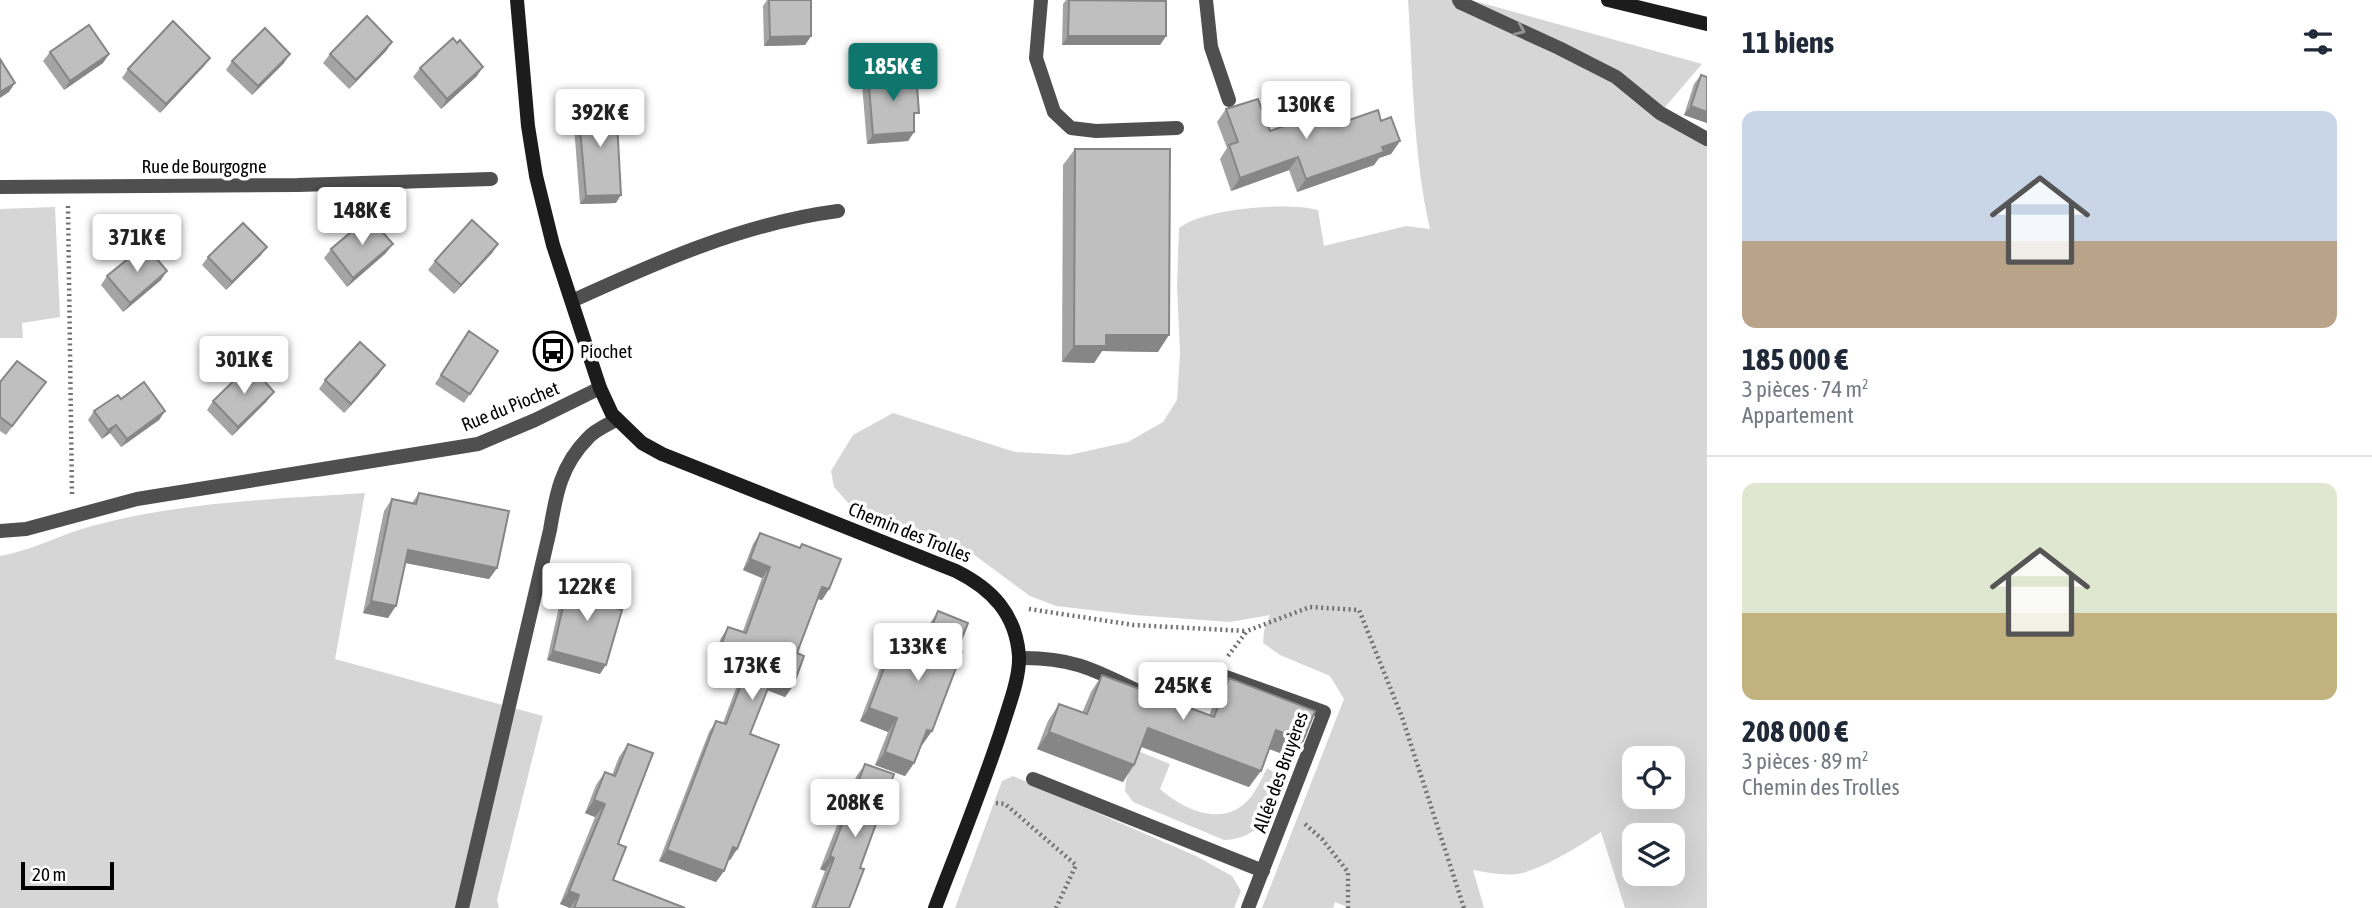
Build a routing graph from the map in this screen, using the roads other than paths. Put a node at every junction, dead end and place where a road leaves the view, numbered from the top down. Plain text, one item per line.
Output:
1 (517, 0) edge
2 (1041, 0) edge
3 (1206, 0) edge
4 (1459, 0) edge
5 (1608, 0) edge
6 (1707, 24) edge
7 (1229, 100) dead end
8 (1177, 128) dead end
9 (1707, 139) edge
10 (491, 178) dead end
11 (0, 187) edge
12 (838, 211) dead end
13 (572, 301) junction
14 (600, 388) junction
15 (617, 420) junction
16 (0, 531) edge
17 (1019, 658) junction
18 (1033, 779) dead end
19 (1263, 871) junction
20 (462, 908) edge
21 (935, 908) edge
22 (1248, 908) edge

1 - 13 street
2 - 8 street
3 - 7 street
4 -> 9 street
5 - 6 street
10 - 11 street, Rue de Bourgogne
12 - 13 street
13 - 14 street
14 - 15 street, Chemin des Trolles
14 - 16 street, Rue du Piochet
15 - 17 street, Chemin des Trolles
15 - 20 street
17 - 19 street, Allée des Bruyères
17 - 21 street, Chemin des Trolles
18 - 19 street
19 - 22 street, Allée des Bruyères

